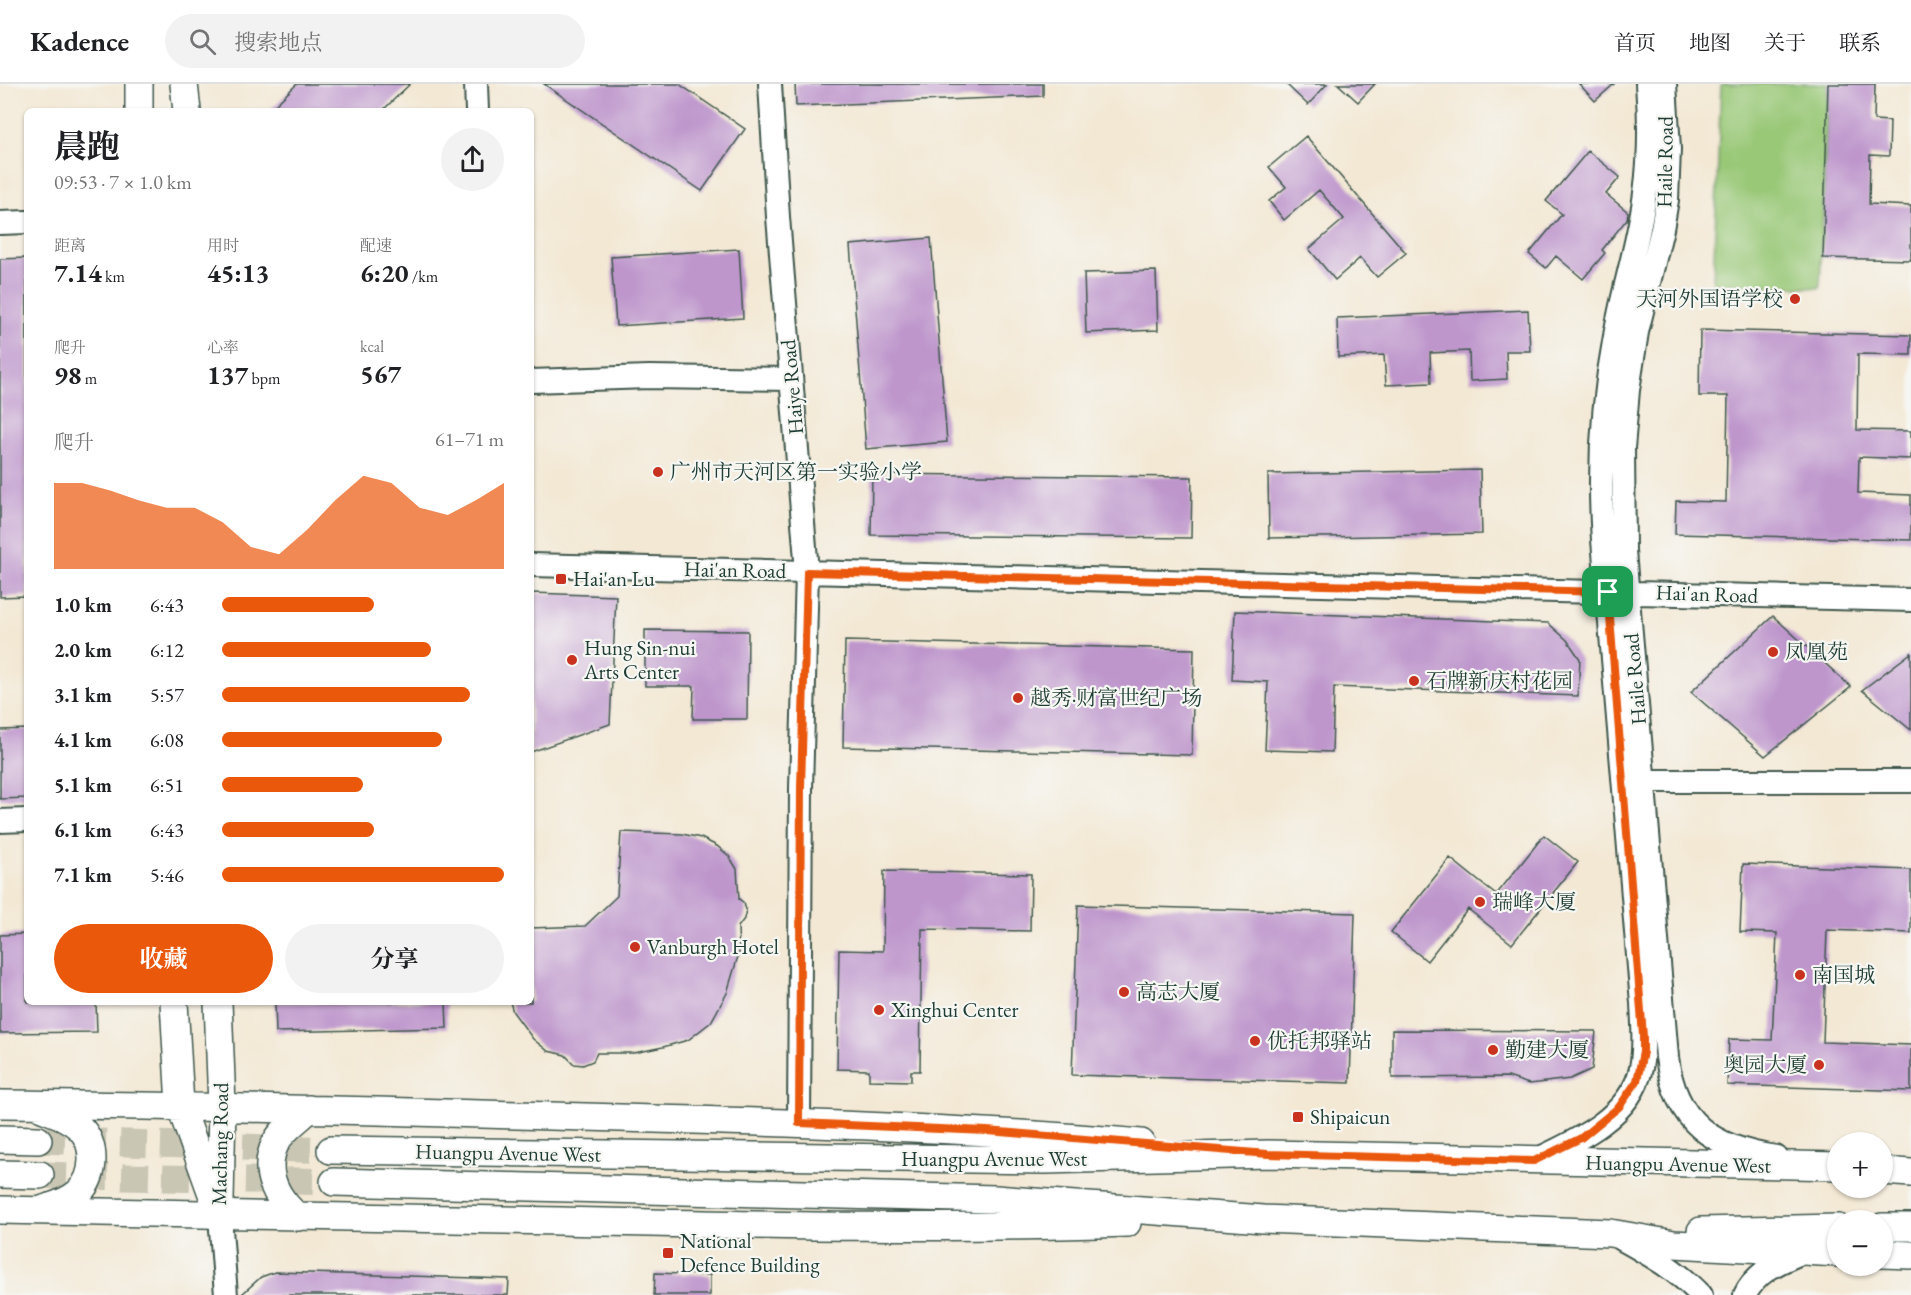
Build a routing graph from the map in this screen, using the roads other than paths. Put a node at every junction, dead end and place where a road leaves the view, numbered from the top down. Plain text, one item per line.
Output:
1 (139, 84) edge
2 (476, 84) edge
3 (770, 84) edge
4 (1647, 84) edge
5 (1665, 84) edge
6 (139, 108) edge
7 (477, 108) edge
8 (24, 222) edge
9 (0, 223) edge
10 (791, 379) junction
11 (534, 381) edge
12 (534, 565) edge
13 (807, 572) junction
14 (1618, 592) junction
15 (1911, 600) edge
16 (1644, 781) junction
17 (1911, 781) edge
18 (24, 820) edge
19 (0, 821) edge
20 (174, 1005) edge
21 (218, 1005) edge
22 (0, 1104) edge
23 (31, 1104) junction
24 (180, 1105) junction
25 (222, 1106) junction
26 (309, 1109) junction
27 (799, 1123) junction
28 (0, 1139) edge
29 (38, 1140) tunnel mouth
30 (331, 1150) tunnel mouth
31 (1268, 1154) junction
32 (1911, 1160) edge
33 (1534, 1161) junction
34 (1893, 1161) edge
35 (1827, 1165) edge
36 (1827, 1166) edge
37 (1893, 1172) edge
38 (1911, 1173) edge
39 (0, 1174) edge
40 (40, 1175) tunnel mouth
41 (334, 1182) tunnel mouth
42 (0, 1210) edge
43 (37, 1211) junction
44 (220, 1216) junction
45 (298, 1217) junction
46 (1263, 1219) junction
47 (1893, 1227) edge
48 (1911, 1227) edge
49 (1827, 1228) edge
50 (1610, 1233) junction
51 (1803, 1252) junction
52 (1827, 1253) edge
53 (1893, 1254) edge
54 (1911, 1255) edge
55 (226, 1295) edge
56 (1701, 1295) edge
57 (1745, 1295) edge

1 - 6 main road
2 - 7 street
3 - 10 street, Haiye Road
4 - 14 street, Haile Road
5 - 14 street, Haile Road
8 - 9 street
10 - 11 street
10 - 13 street, Haiye Road
12 - 13 street, Hai'an Road
13 - 14 street, Hai'an Road
13 - 27 street, Haiye Road
14 - 15 street, Hai'an Road
14 - 16 street, Haile Road
14 - 33 street, Haile Road
16 - 17 street
16 - 35 street, Haile Road
18 - 19 street
20 - 24 main road, Machang Road
21 - 25 main road, Machang Road
22 - 23 main road
23 - 24 main road
23 - 43 main road
24 - 25 main road
24 - 44 main road, Machang Road
25 - 26 main road
25 - 44 main road, Machang Road
26 - 27 main road
26 - 45 main road
27 - 31 main road
28 - 29 main road
30 - 31 main road, Huangpu Avenue West
31 - 33 main road, Huangpu Avenue West
32 - 34 main road
33 - 36 main road, Huangpu Avenue West
37 - 38 main road
39 - 40 main road
41 - 46 main road, Huangpu Avenue West
42 - 43 main road
43 - 44 main road
44 - 45 main road
44 - 55 street
45 - 46 main road
46 - 50 main road, Huangpu Avenue West
47 - 48 main road
49 - 50 main road
50 - 51 main road, Huangpu Avenue West
50 - 56 street
51 - 52 main road, Huangpu Avenue West
51 - 57 street
53 - 54 main road

